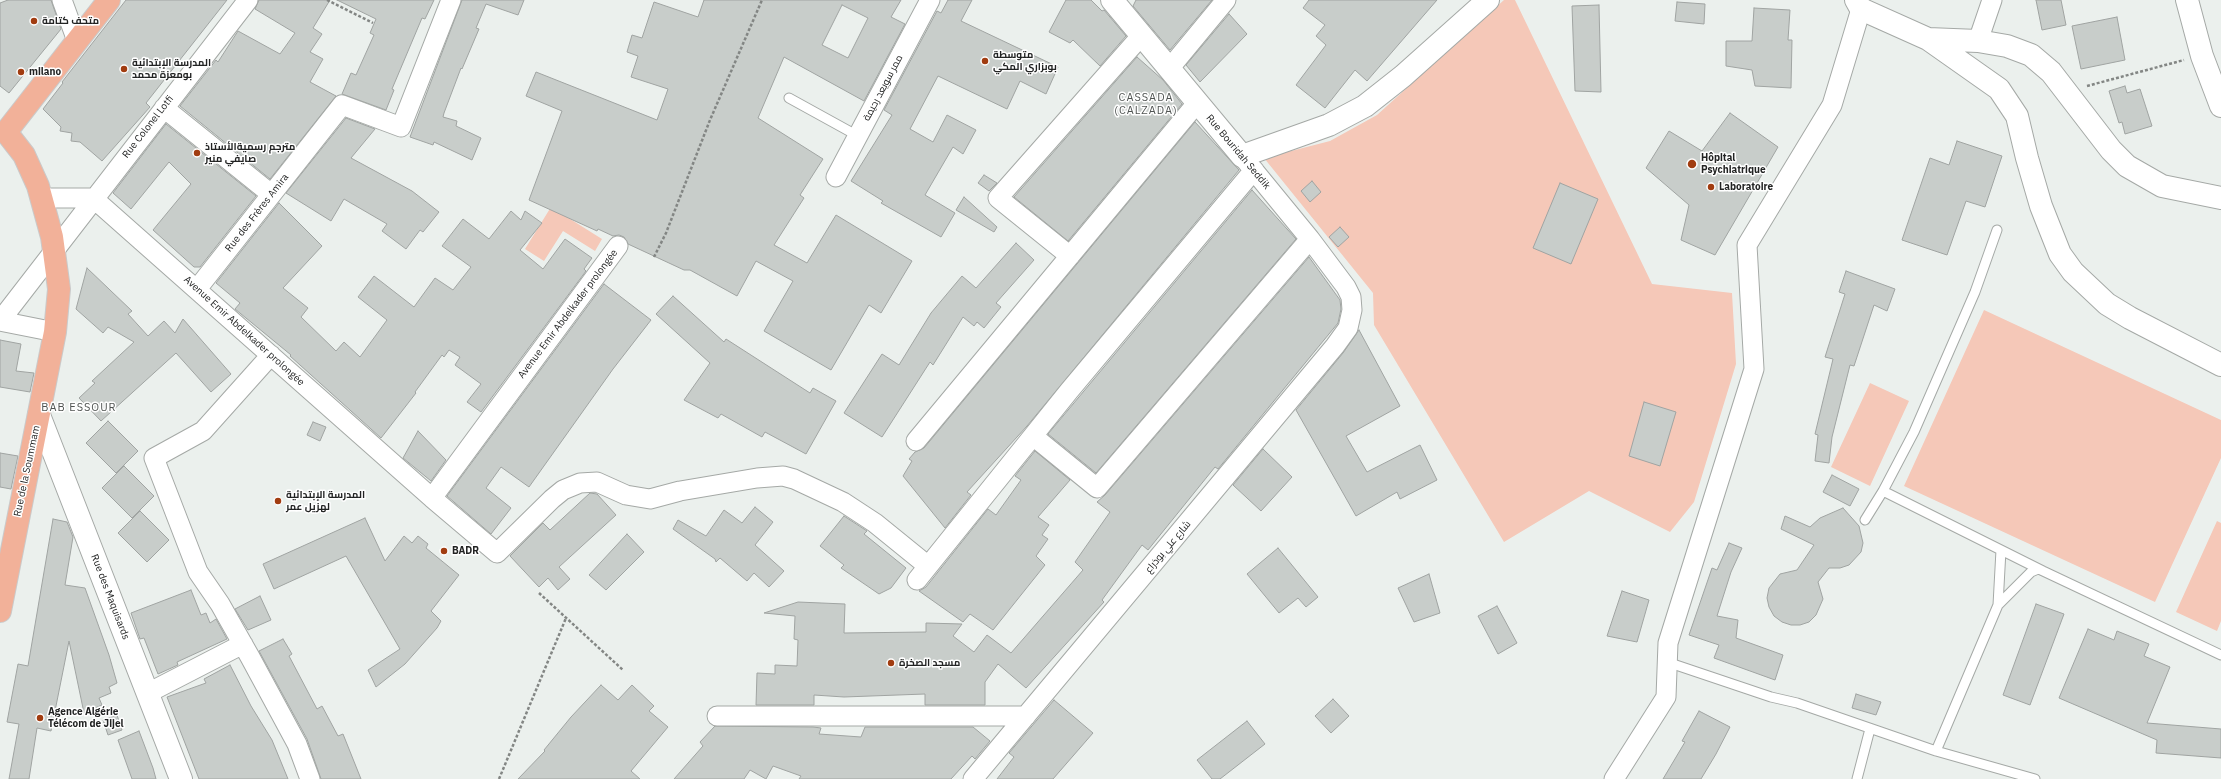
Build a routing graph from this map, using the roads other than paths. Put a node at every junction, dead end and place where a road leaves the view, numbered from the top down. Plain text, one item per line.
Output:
1 (62, 0) edge
2 (109, 0) edge
3 (248, 0) edge
4 (451, 0) edge
5 (930, 0) edge
6 (1112, 0) edge
7 (1226, 0) edge
8 (1488, 0) edge
9 (1992, 0) edge
10 (2187, 0) edge
11 (1858, 5) edge
12 (1141, 36) junction
13 (1928, 39) junction
14 (77, 41) junction
15 (1978, 41) junction
16 (1169, 69) junction
17 (789, 98) dead end
18 (1197, 102) junction
19 (2221, 106) edge
20 (164, 108) junction
21 (2, 132) edge
22 (858, 136) junction
23 (1248, 163) junction
24 (836, 177) dead end
25 (272, 194) junction
26 (42, 198) junction
27 (93, 198) junction
28 (2221, 198) edge
29 (1996, 230) dead end
30 (1310, 239) junction
31 (618, 246) dead end
32 (54, 250) junction
33 (1070, 256) junction
34 (197, 289) junction
35 (1352, 310) joint
36 (0, 321) edge
37 (55, 332) junction
38 (271, 355) junction
39 (2221, 364) edge
40 (39, 415) junction
41 (1033, 436) junction
42 (916, 441) dead end
43 (1883, 491) junction
44 (432, 498) junction
45 (1865, 520) dead end
46 (2002, 550) junction
47 (2038, 568) junction
48 (1998, 605) junction
49 (0, 611) edge
50 (243, 644) junction
51 (2221, 654) edge
52 (1667, 662) junction
53 (148, 693) junction
54 (717, 716) dead end
55 (1026, 716) junction
56 (1870, 729) junction
57 (1936, 751) junction
58 (181, 779) edge
59 (310, 779) edge
60 (973, 779) edge
61 (1614, 779) edge
62 (1858, 779) edge
63 (2034, 779) edge

1 - 14 street
2 - 14 main road
3 - 20 street, Rue Colonel Lotfi
4 - 25 street, Rue des Frères Amira
5 - 22 street, ممر سويعد رحيمة
6 - 12 main road, Rue Bouridah Seddik
7 - 16 street
8 - 23 main road
9 - 15 street
10 - 19 main road
11 - 13 main road
11 - 52 street
12 - 16 main road, Rue Bouridah Seddik
12 - 33 street
13 - 15 main road
13 - 39 main road
14 - 21 main road
15 - 28 main road
16 - 18 main road, Rue Bouridah Seddik
17 - 22 lane
18 - 23 main road, Rue Bouridah Seddik
18 - 33 street
20 - 25 street
20 - 27 street, Rue Colonel Lotfi
21 - 26 main road, Rue de la Soummam
22 - 24 street, ممر سويعد رحيمة
23 - 30 street, Rue Bouridah Seddik
23 - 41 street
25 - 34 street, Rue des Frères Amira
26 - 27 street
26 - 32 main road, Rue de la Soummam
27 - 32 street, Rue Colonel Lotfi
27 - 34 street, Avenue Emir Abdelkader prolongée
29 - 43 lane
30 - 35 street, Rue Bouridah Seddik
30 - 41 street
31 - 44 street, Avenue Emir Abdelkader prolongée
32 - 36 street, Rue Colonel Lotfi
32 - 37 main road, Rue de la Soummam
33 - 42 street
34 - 38 street, Avenue Emir Abdelkader prolongée
35 - 55 street, شارع علي بوذراع
36 - 37 street
37 - 40 main road, Rue de la Soummam
38 - 44 street, Avenue Emir Abdelkader prolongée
38 - 50 street
40 - 49 main road, Rue de la Soummam
40 - 53 main road, Rue des Maquisards
41 - 44 street, Avenue Emir Abdelkader prolongée
43 - 45 lane
43 - 46 lane
46 - 47 lane
46 - 48 lane
47 - 48 lane
47 - 51 lane
48 - 57 lane
50 - 53 street
50 - 59 street
52 - 56 lane
52 - 61 street
53 - 58 main road, Rue des Maquisards
54 - 55 street
55 - 60 street, شارع علي بوذراع
56 - 57 lane
56 - 62 lane
57 - 63 lane

